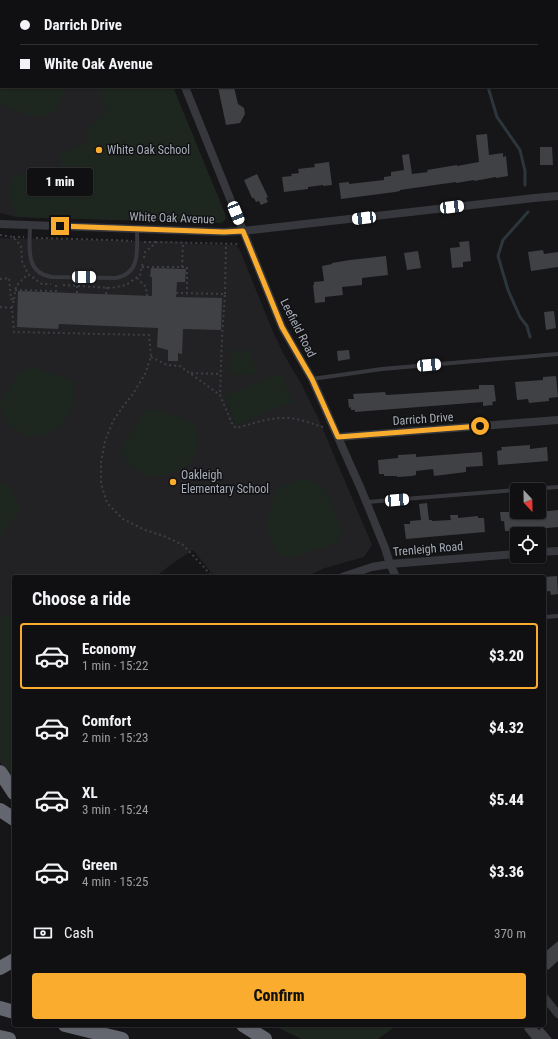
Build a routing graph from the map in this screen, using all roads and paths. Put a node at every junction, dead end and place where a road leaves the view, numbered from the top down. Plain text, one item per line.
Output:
1 (185, 88) edge
2 (558, 196) edge
3 (0, 224) edge
4 (30, 225) junction
5 (137, 229) junction
6 (243, 231) junction
7 (13, 237) dead end
8 (30, 238) junction
9 (137, 242) junction
10 (157, 242) dead end
11 (183, 242) dead end
12 (226, 243) dead end
13 (142, 267) dead end
14 (182, 267) junction
15 (28, 274) dead end
16 (137, 278) dead end
17 (0, 279) edge
18 (56, 285) dead end
19 (77, 286) dead end
20 (107, 287) dead end
21 (15, 290) junction
22 (77, 293) dead end
23 (176, 293) dead end
24 (187, 293) junction
25 (106, 294) dead end
26 (225, 294) junction
27 (147, 296) dead end
28 (14, 299) junction
29 (0, 308) edge
30 (12, 308) junction
31 (558, 354) edge
32 (151, 357) junction
33 (190, 373) junction
34 (221, 374) junction
35 (312, 379) junction
36 (220, 395) junction
37 (558, 420) edge
38 (327, 428) dead end
39 (338, 437) junction
40 (558, 487) edge
41 (546, 488) edge
42 (510, 491) edge
43 (366, 502) junction
44 (558, 551) edge
45 (546, 552) edge
46 (510, 555) edge
47 (390, 564) junction
48 (210, 575) edge
49 (348, 575) edge
50 (395, 575) edge
51 (558, 616) edge
52 (546, 617) edge
53 (0, 772) edge
54 (12, 790) edge
55 (0, 810) edge
56 (12, 817) edge
57 (12, 961) edge
58 (0, 968) edge
59 (546, 999) edge
60 (0, 1008) edge
61 (12, 1011) edge
62 (558, 1014) edge
63 (73, 1027) edge
64 (246, 1027) edge
65 (0, 1037) edge
66 (9, 1039) edge
67 (122, 1039) edge
68 (265, 1039) edge

1 - 6 street, Leefield Road
2 - 6 street, White Oak Avenue
3 - 4 street, White Oak Avenue
4 - 5 street, White Oak Avenue
4 - 8 lane
5 - 6 street, White Oak Avenue
5 - 9 lane
6 - 35 street, Leefield Road
7 - 8 path
8 - 9 path
8 - 9 lane
9 - 10 path
11 - 14 path
12 - 26 path
13 - 14 path
14 - 24 path
15 - 21 path
16 - 27 path
17 - 28 path
18 - 21 path
19 - 22 path
20 - 25 path
21 - 28 path
23 - 24 path
24 - 26 path
26 - 34 path
28 - 30 path
29 - 30 path
30 - 32 path
31 - 35 lane
32 - 33 path
32 - 48 path
33 - 34 path
33 - 36 path
34 - 36 path
35 - 39 street, Leefield Road
36 - 38 path
37 - 39 street, Darrich Drive
39 - 43 street, Leefield Road
40 - 41 lane
42 - 43 lane
43 - 47 street, Leefield Road
44 - 45 street
46 - 47 street, Trenleigh Road
47 - 49 street, Trenleigh Road
47 - 50 street, Leefield Road
51 - 52 lane
53 - 54 highway
55 - 56 highway
57 - 58 highway
59 - 62 street
60 - 61 highway
63 - 67 highway
64 - 68 highway
65 - 66 highway

